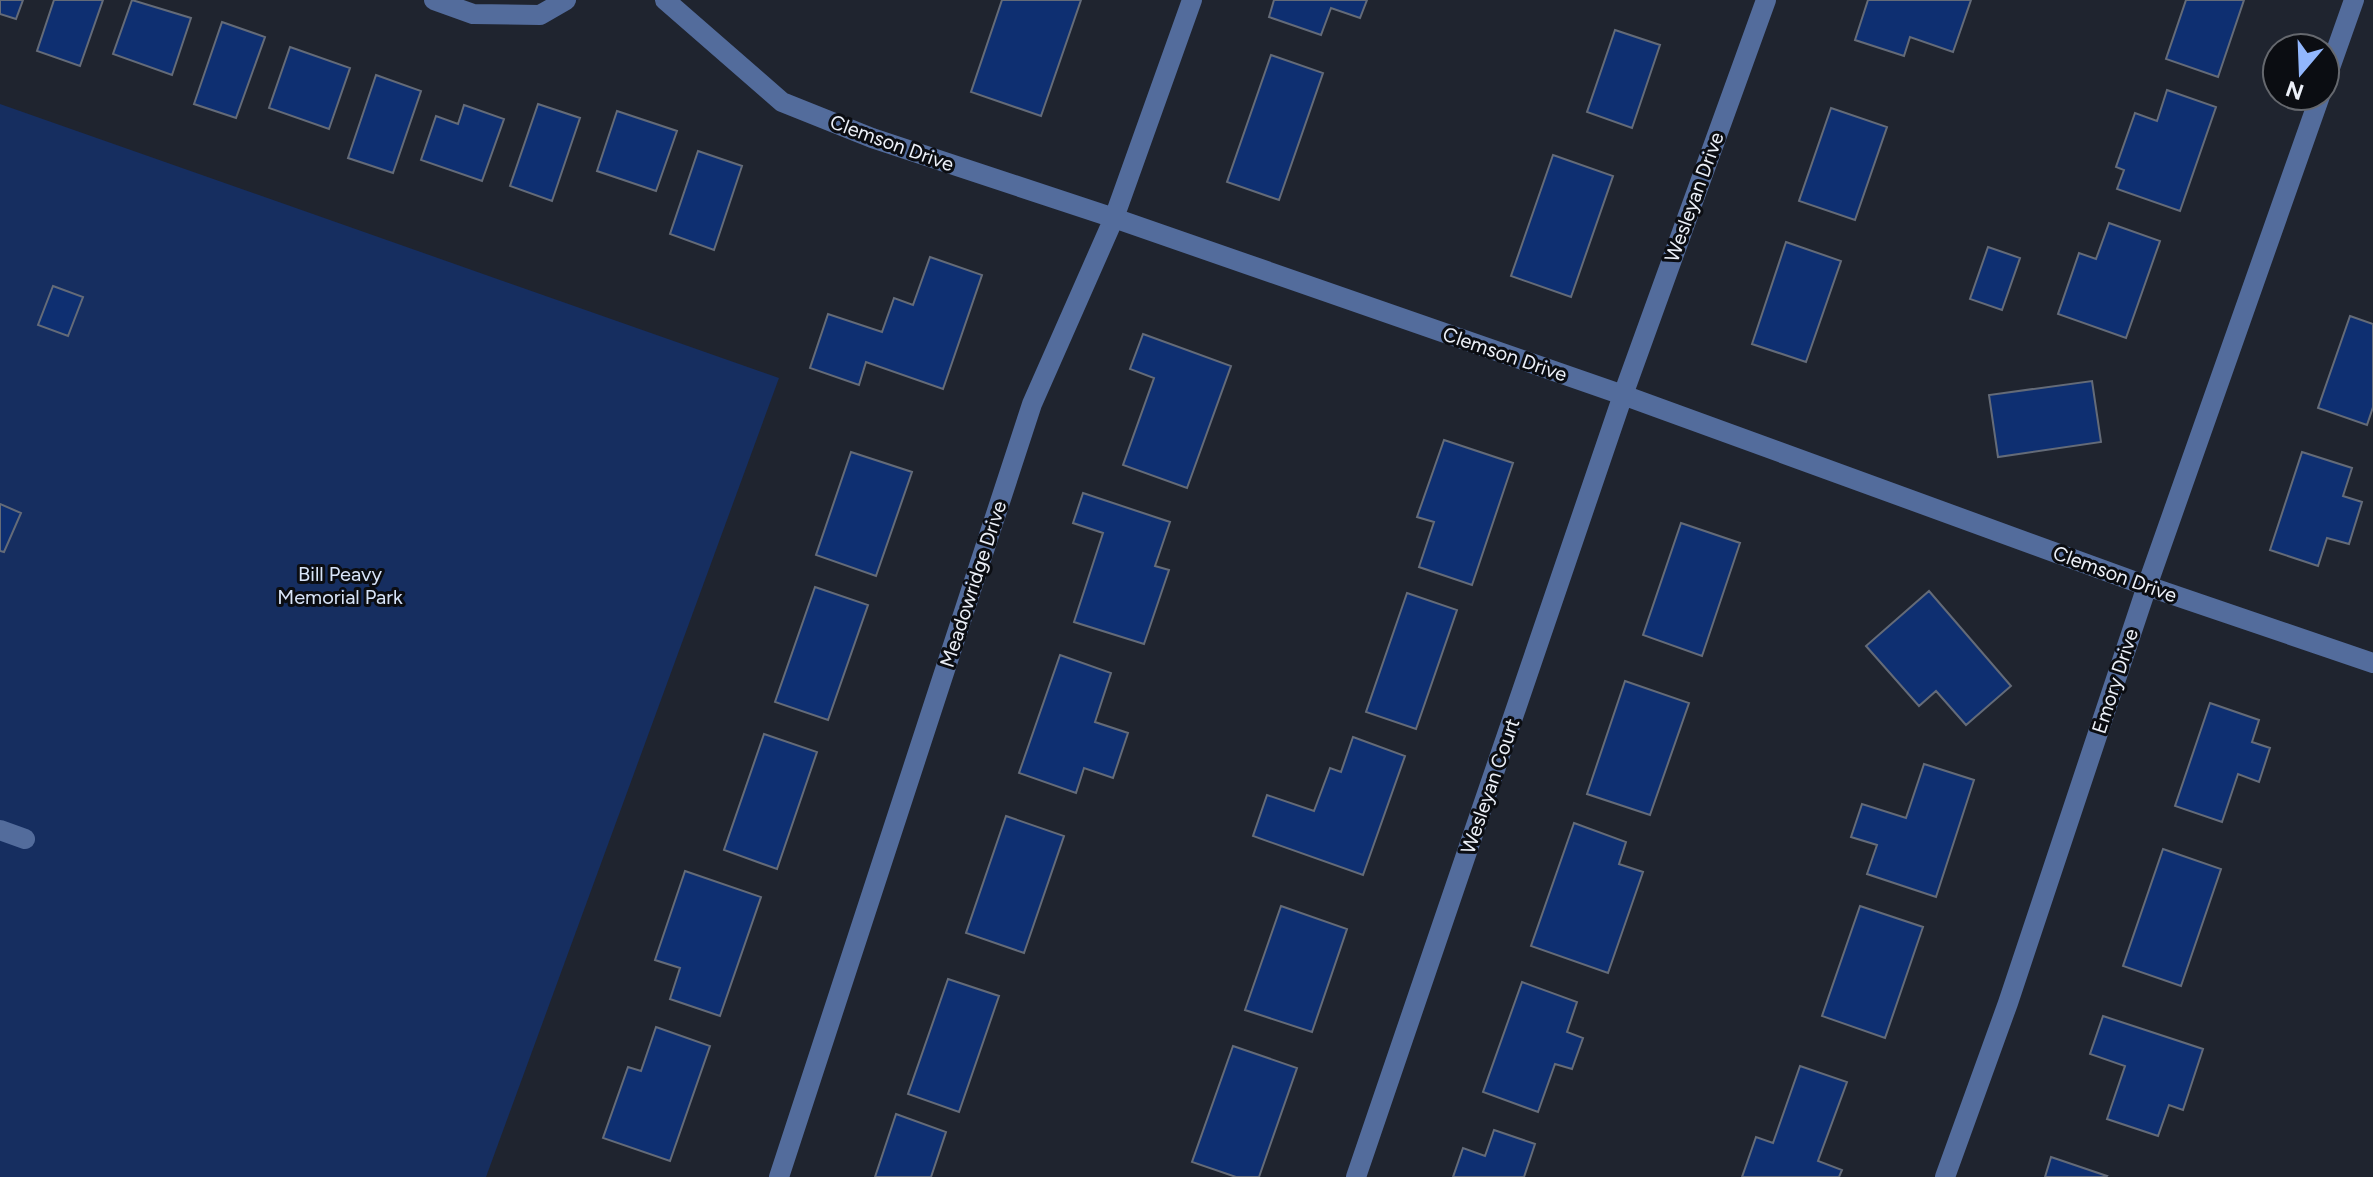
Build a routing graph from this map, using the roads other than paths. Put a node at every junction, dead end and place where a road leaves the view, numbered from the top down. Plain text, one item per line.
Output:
1 (434, 0) edge
2 (566, 0) edge
3 (665, 0) edge
4 (1192, 0) edge
5 (1766, 0) edge
6 (2354, 0) edge
7 (2341, 37) edge
8 (2314, 112) edge
9 (1114, 218) junction
10 (1623, 395) junction
11 (2147, 586) junction
12 (2373, 663) edge
13 (0, 830) edge
14 (25, 839) dead end
15 (779, 1177) edge
16 (1356, 1177) edge
17 (1945, 1177) edge

1 - 2 street
3 - 9 street, Clemson Drive
4 - 9 street, Meadowridge Drive
5 - 10 street, Wesleyan Drive
6 - 7 street
8 - 11 street, Emory Drive
9 - 10 street, Clemson Drive
9 - 15 street, Meadowridge Drive
10 - 11 street, Clemson Drive
10 - 16 street, Wesleyan Court
11 - 12 street, Clemson Drive
11 - 17 street, Emory Drive
13 - 14 street

